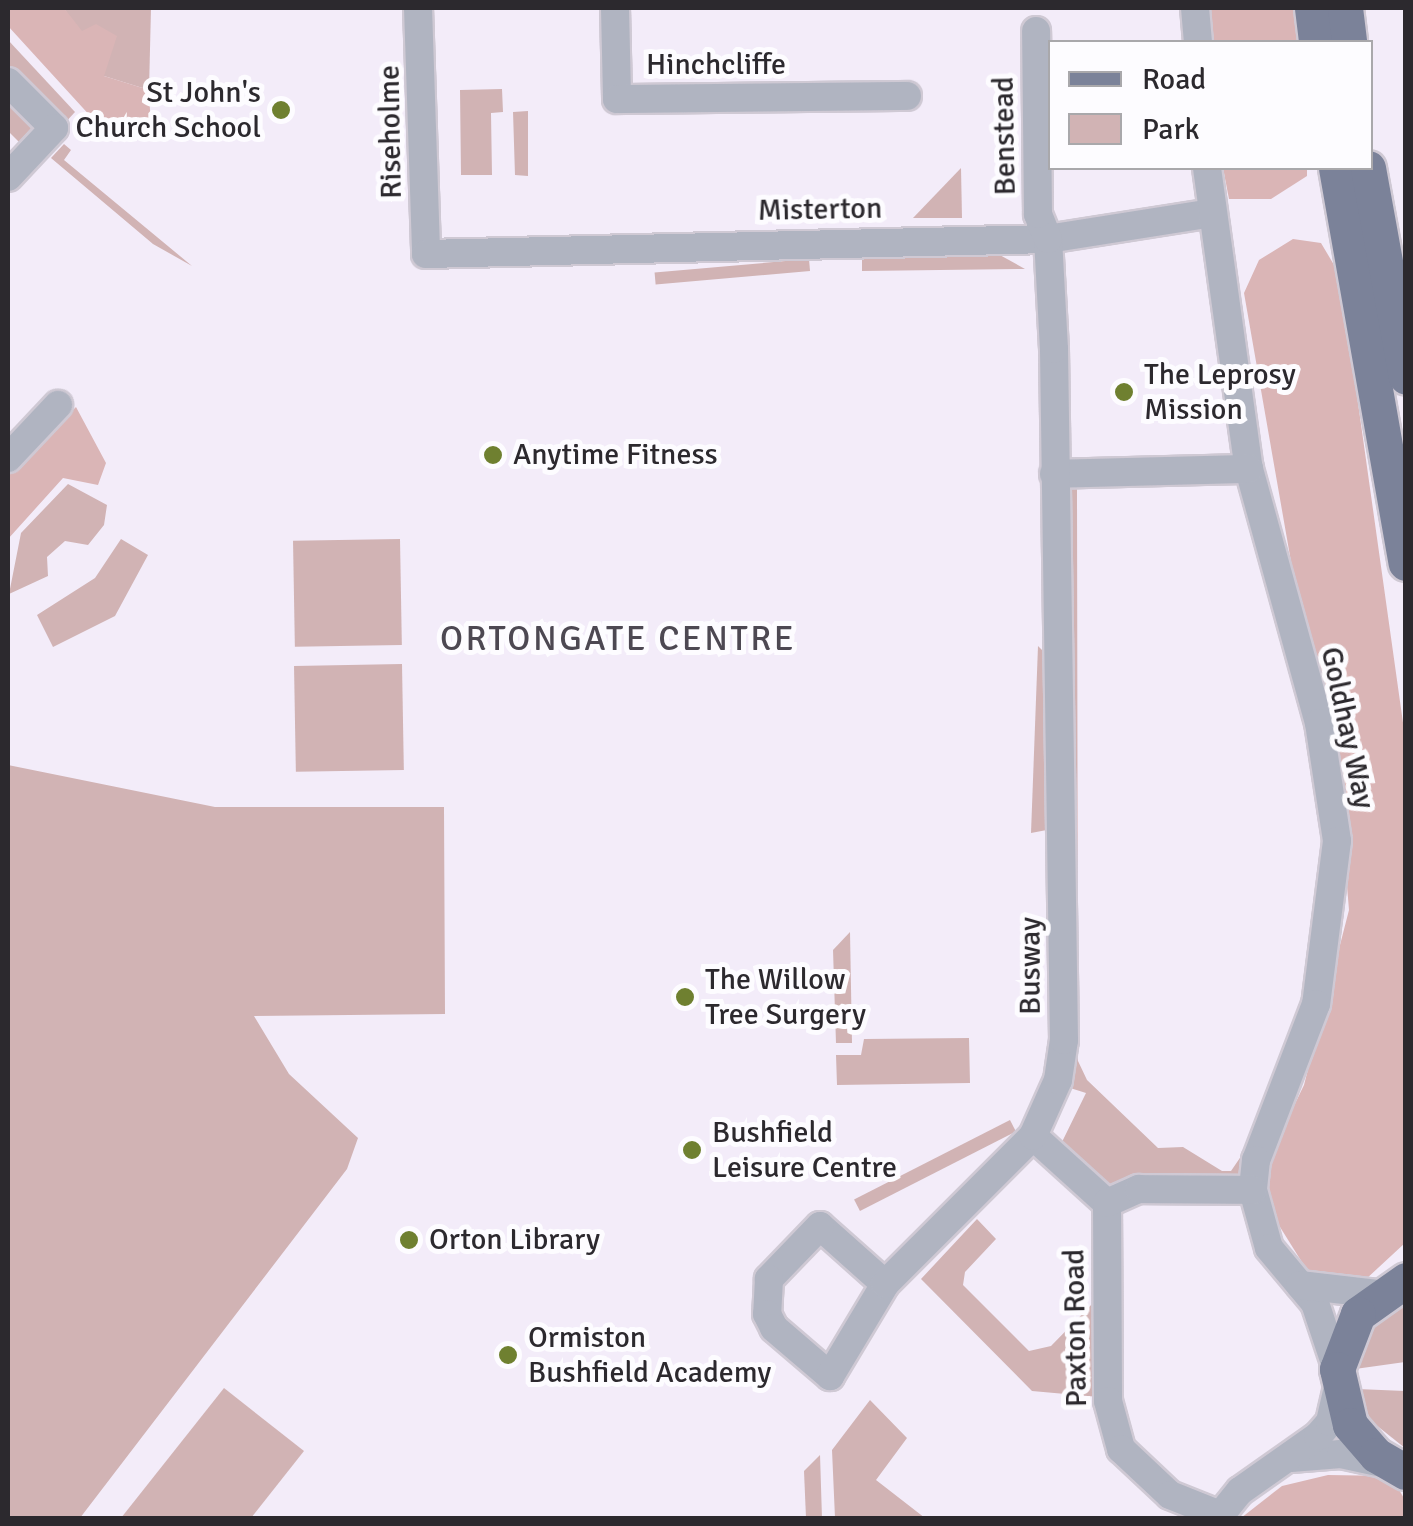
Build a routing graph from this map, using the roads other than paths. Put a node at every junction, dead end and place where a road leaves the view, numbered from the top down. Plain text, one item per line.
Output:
1 (418, 8) edge
2 (615, 8) edge
3 (1195, 8) edge
4 (1312, 8) edge
5 (1345, 8) edge
6 (1036, 31) dead end
7 (1198, 40) edge
8 (1316, 40) edge
9 (1349, 40) edge
10 (8, 82) edge
11 (906, 96) dead end
12 (1208, 170) edge
13 (1336, 170) edge
14 (1368, 170) edge
15 (8, 177) edge
16 (1212, 213) junction
17 (1048, 239) junction
18 (426, 254) joint
19 (1406, 377) edge
20 (58, 404) dead end
21 (8, 458) edge
22 (1249, 469) junction
23 (1054, 474) junction
24 (1406, 563) edge
25 (1032, 1136) junction
26 (1253, 1190) junction
27 (1107, 1202) junction
28 (1398, 1283) edge
29 (885, 1284) junction
30 (1300, 1284) junction
31 (1338, 1378) junction
32 (1287, 1458) junction
33 (1401, 1471) edge
34 (1219, 1517) edge

1 - 18 street, Riseholme
2 - 11 street, Hinchcliffe
3 - 7 street
4 - 8 main road
5 - 9 main road
6 - 17 street, Benstead
10 - 15 street
12 - 16 street, Goldhay Way
13 - 24 main road
14 - 19 main road
16 - 17 street, Misterton
16 - 22 street, Goldhay Way
17 - 18 street, Misterton
17 - 23 street, Benstead
20 - 21 street
22 - 23 street
22 - 26 street, Goldhay Way
23 - 25 street, Busway
25 - 27 street
25 - 29 street, Busway
26 - 27 street
26 - 30 street, Goldhay Way
27 - 34 street, Paxton Road
28 - 30 street
28 - 31 main road
29 - 29 street, Busway
30 - 31 street, Goldhay Way
31 - 32 street
31 - 33 main road
32 - 33 street
32 - 34 street

